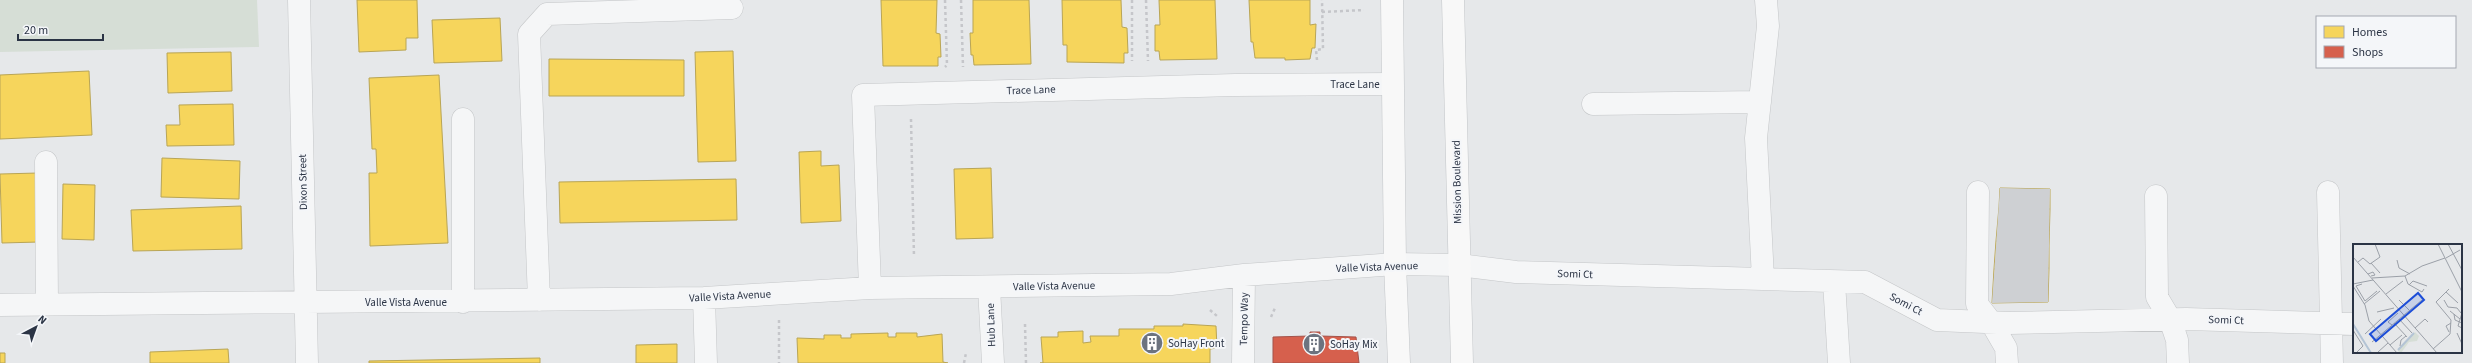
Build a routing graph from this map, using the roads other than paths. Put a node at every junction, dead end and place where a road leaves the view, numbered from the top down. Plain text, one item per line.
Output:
1 (299, 0) edge
2 (1392, 0) edge
3 (1453, 0) edge
4 (1766, 0) edge
5 (732, 8) dead end
6 (1392, 84) junction
7 (1760, 102) junction
8 (1593, 104) dead end
9 (463, 119) dead end
10 (46, 162) dead end
11 (1978, 192) dead end
12 (2328, 192) dead end
13 (2156, 196) dead end
14 (1395, 264) junction
15 (1459, 265) junction
16 (1244, 275) junction
17 (1763, 279) junction
18 (1834, 282) junction
19 (989, 287) junction
20 (870, 288) junction
21 (704, 298) junction
22 (539, 300) junction
23 (306, 302) junction
24 (463, 302) junction
25 (47, 304) junction
26 (0, 305) edge
27 (2170, 319) junction
28 (1991, 322) junction
29 (2332, 323) junction
30 (2353, 324) edge
31 (307, 363) edge
32 (706, 363) edge
33 (993, 363) edge
34 (1242, 363) edge
35 (1399, 363) edge
36 (1462, 363) edge
37 (1839, 363) edge
38 (2007, 363) edge
39 (2178, 363) edge
40 (2332, 363) edge

1 - 23 street, Dixon Street
2 - 6 main road
3 - 15 main road, Mission Boulevard
4 - 7 street
5 - 22 street
6 - 14 main road
6 - 20 street, Trace Lane
7 - 8 street
7 - 17 street
9 - 24 street
10 - 25 street
11 - 28 street
12 - 29 street
13 - 27 street
14 - 15 street, Valle Vista Avenue
14 - 16 street, Valle Vista Avenue
14 - 35 main road
15 - 17 street, Somi Ct
15 - 36 main road, Mission Boulevard
16 - 19 street, Valle Vista Avenue
16 - 34 street, Tempo Way
17 - 18 street, Somi Ct
18 - 28 street, Somi Ct
18 - 37 street
19 - 20 street, Valle Vista Avenue
19 - 33 street, Hub Lane
20 - 21 street, Valle Vista Avenue
21 - 22 street, Valle Vista Avenue
21 - 32 street
22 - 24 street, Valle Vista Avenue
23 - 24 street, Valle Vista Avenue
23 - 25 street, Valle Vista Avenue
23 - 31 street, Dixon Street
25 - 26 street, Valle Vista Avenue
27 - 28 street, Somi Ct
27 - 29 street, Somi Ct
27 - 39 street
28 - 38 street
29 - 30 street, Somi Ct
29 - 40 street

